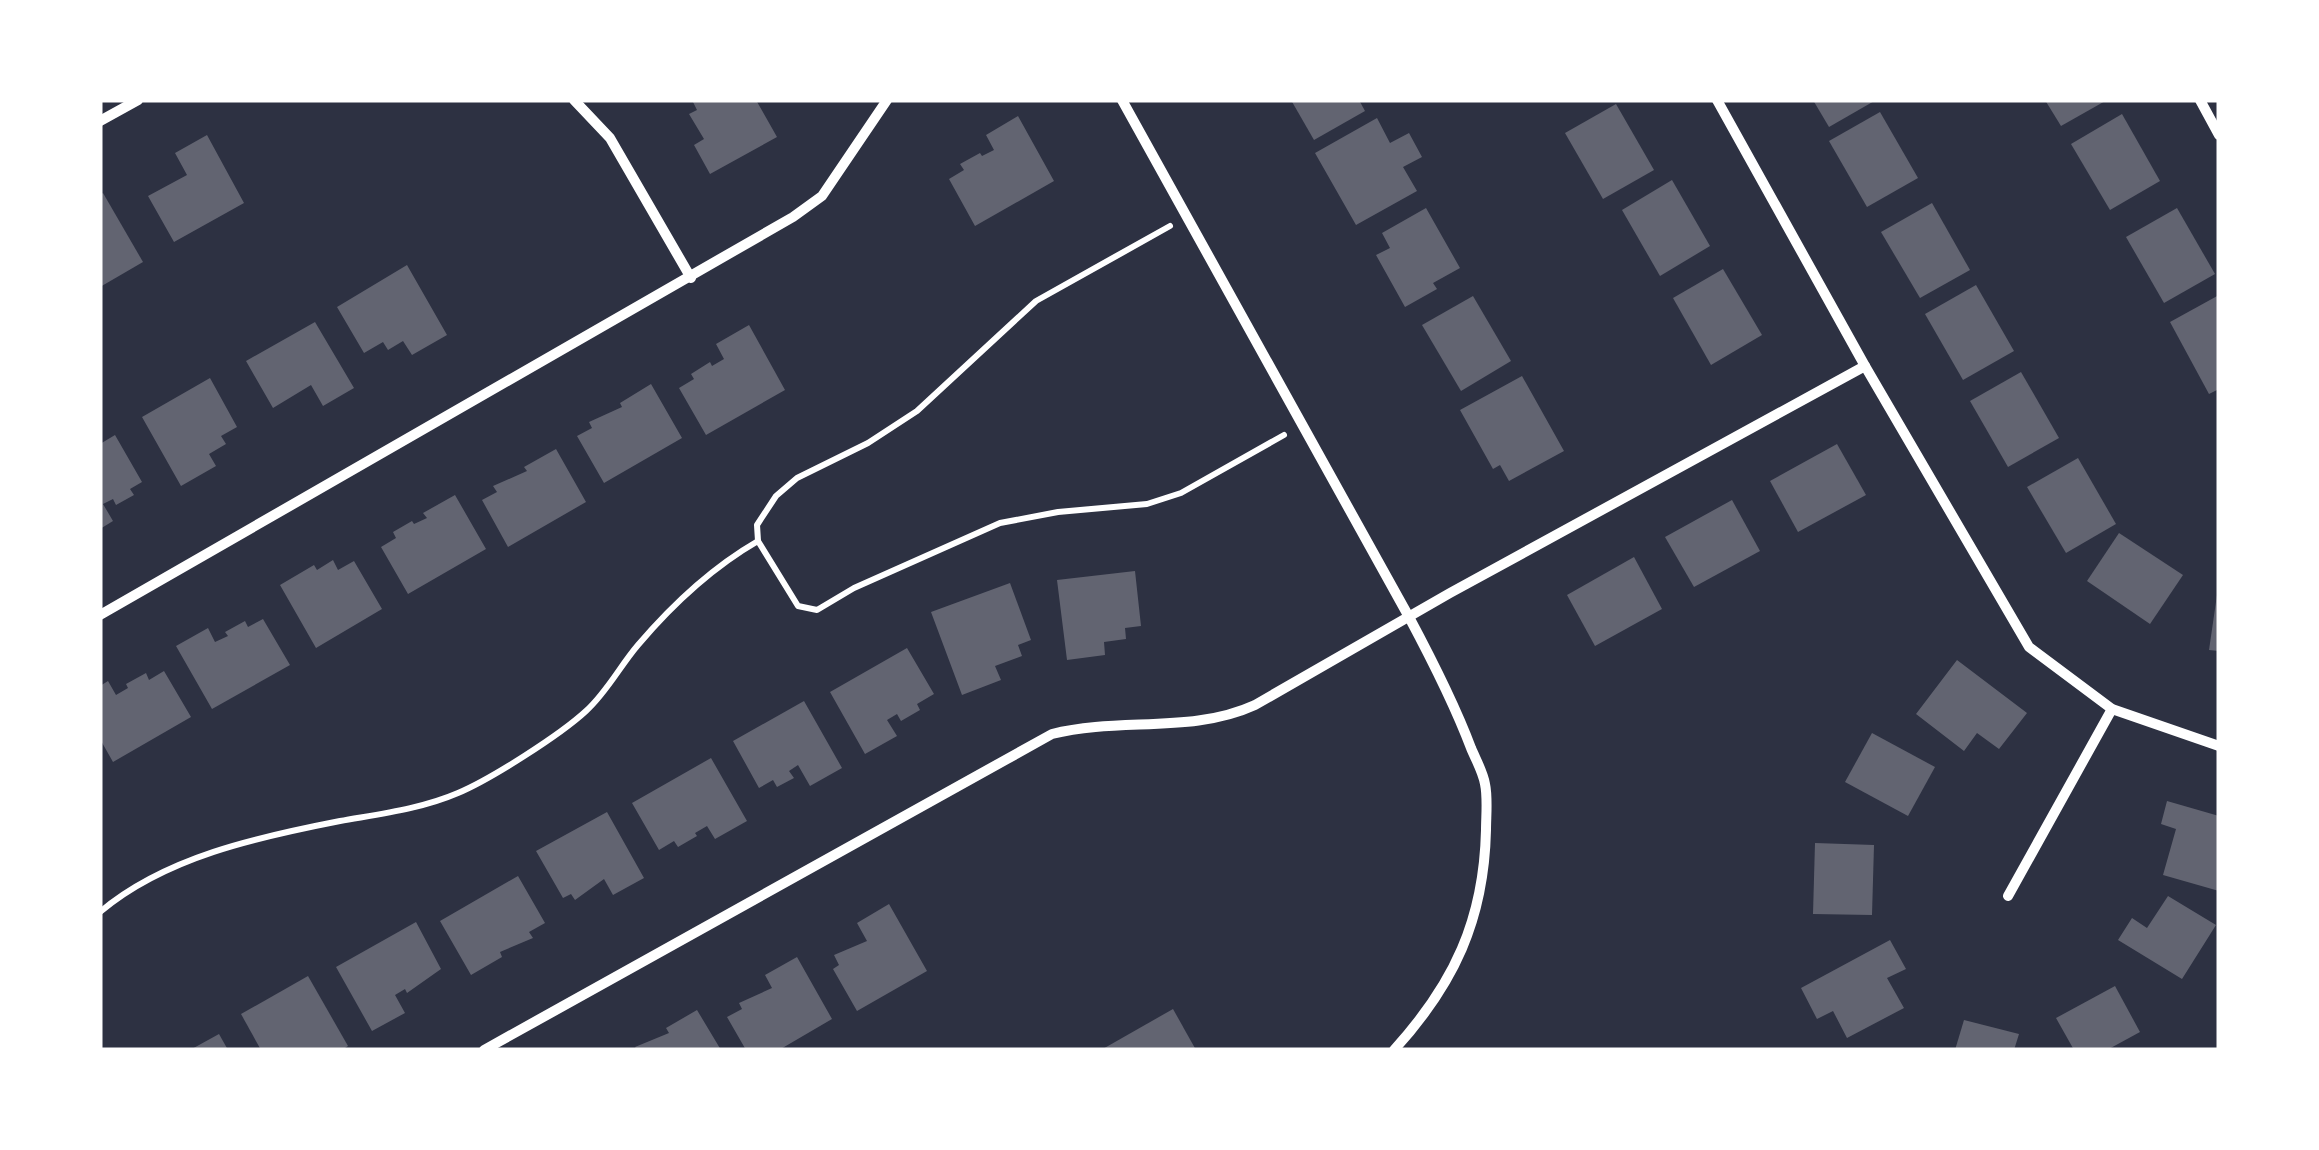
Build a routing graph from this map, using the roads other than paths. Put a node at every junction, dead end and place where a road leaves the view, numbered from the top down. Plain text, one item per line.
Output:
1 (138, 100) edge
2 (574, 100) edge
3 (887, 100) edge
4 (1122, 100) edge
5 (1717, 100) edge
6 (2200, 100) edge
7 (100, 122) edge
8 (2219, 135) edge
9 (691, 278) junction
10 (1865, 366) junction
11 (100, 616) edge
12 (1410, 617) junction
13 (2112, 709) junction
14 (2219, 746) edge
15 (2008, 896) dead end
16 (484, 1050) edge
17 (1394, 1050) edge

1 - 7 street
2 - 9 street
3 - 9 street
4 - 12 street
5 - 10 street
6 - 8 street
9 - 11 street
10 - 12 street
10 - 13 street
12 - 16 street
12 - 17 street
13 - 14 street
13 - 15 street

